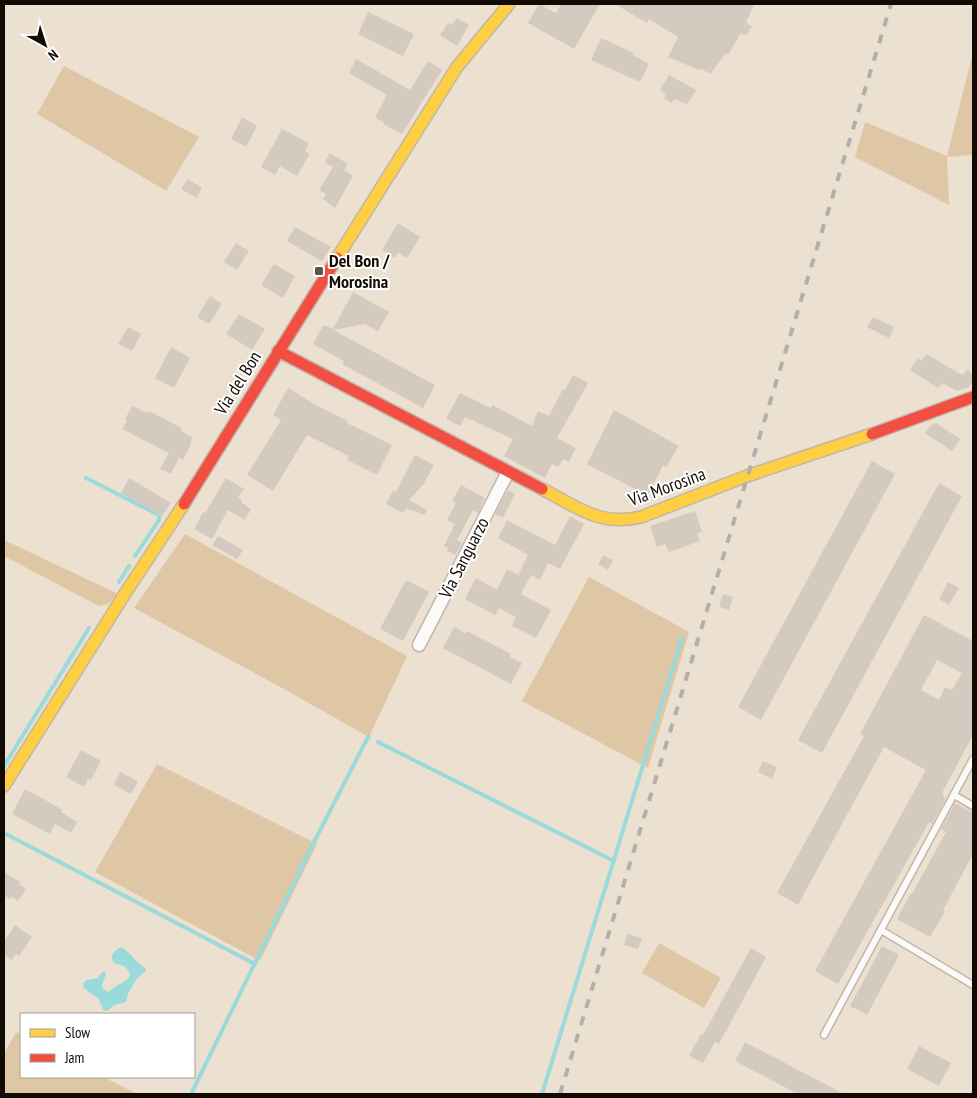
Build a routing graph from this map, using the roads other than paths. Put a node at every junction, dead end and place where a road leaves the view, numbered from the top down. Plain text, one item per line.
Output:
1 (509, 4) edge
2 (278, 352) junction
3 (973, 397) edge
4 (508, 472) junction
5 (420, 645) dead end
6 (973, 758) edge
7 (4, 786) edge
8 (954, 795) junction
9 (973, 806) edge
10 (881, 930) junction
11 (973, 986) edge
12 (824, 1034) dead end

1 - 2 street, Via del Bon
2 - 4 street, Via Morosina
2 - 7 street, Via del Bon
3 - 4 street, Via Morosina
4 - 5 street, Via Sanguarzo
6 - 8 lane
8 - 9 lane
8 - 10 lane
10 - 11 lane
10 - 12 lane

